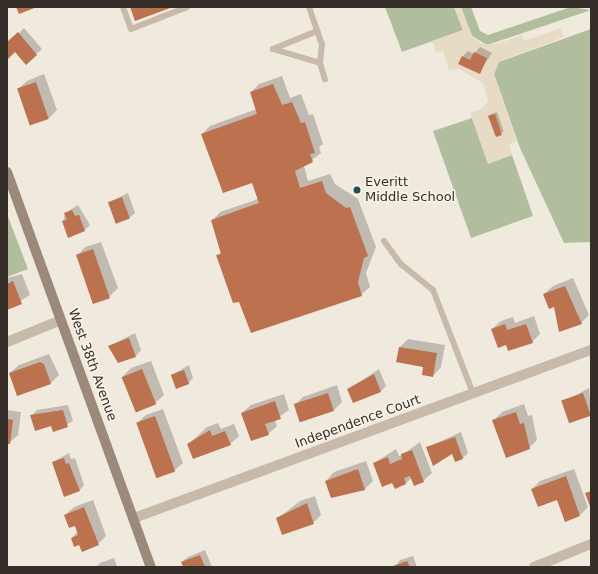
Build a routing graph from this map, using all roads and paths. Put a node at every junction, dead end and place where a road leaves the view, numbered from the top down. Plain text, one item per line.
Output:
1 (122, 7) edge
2 (187, 7) edge
3 (309, 7) edge
4 (318, 31) junction
5 (320, 63) junction
6 (325, 79) dead end
7 (7, 172) edge
8 (384, 241) dead end
9 (62, 320) junction
10 (7, 342) edge
11 (591, 350) edge
12 (473, 393) junction
13 (134, 518) junction
14 (591, 544) edge
15 (533, 566) edge
16 (151, 567) edge

1 - 2 lane
3 - 4 lane
4 - 5 lane
4 - 5 lane
5 - 6 lane
7 - 9 main road, West 38th Avenue
8 - 12 lane
9 - 10 street
9 - 13 main road, West 38th Avenue
11 - 12 street, Independence Court
12 - 13 street, Independence Court
13 - 16 main road, West 38th Avenue
14 - 15 street

